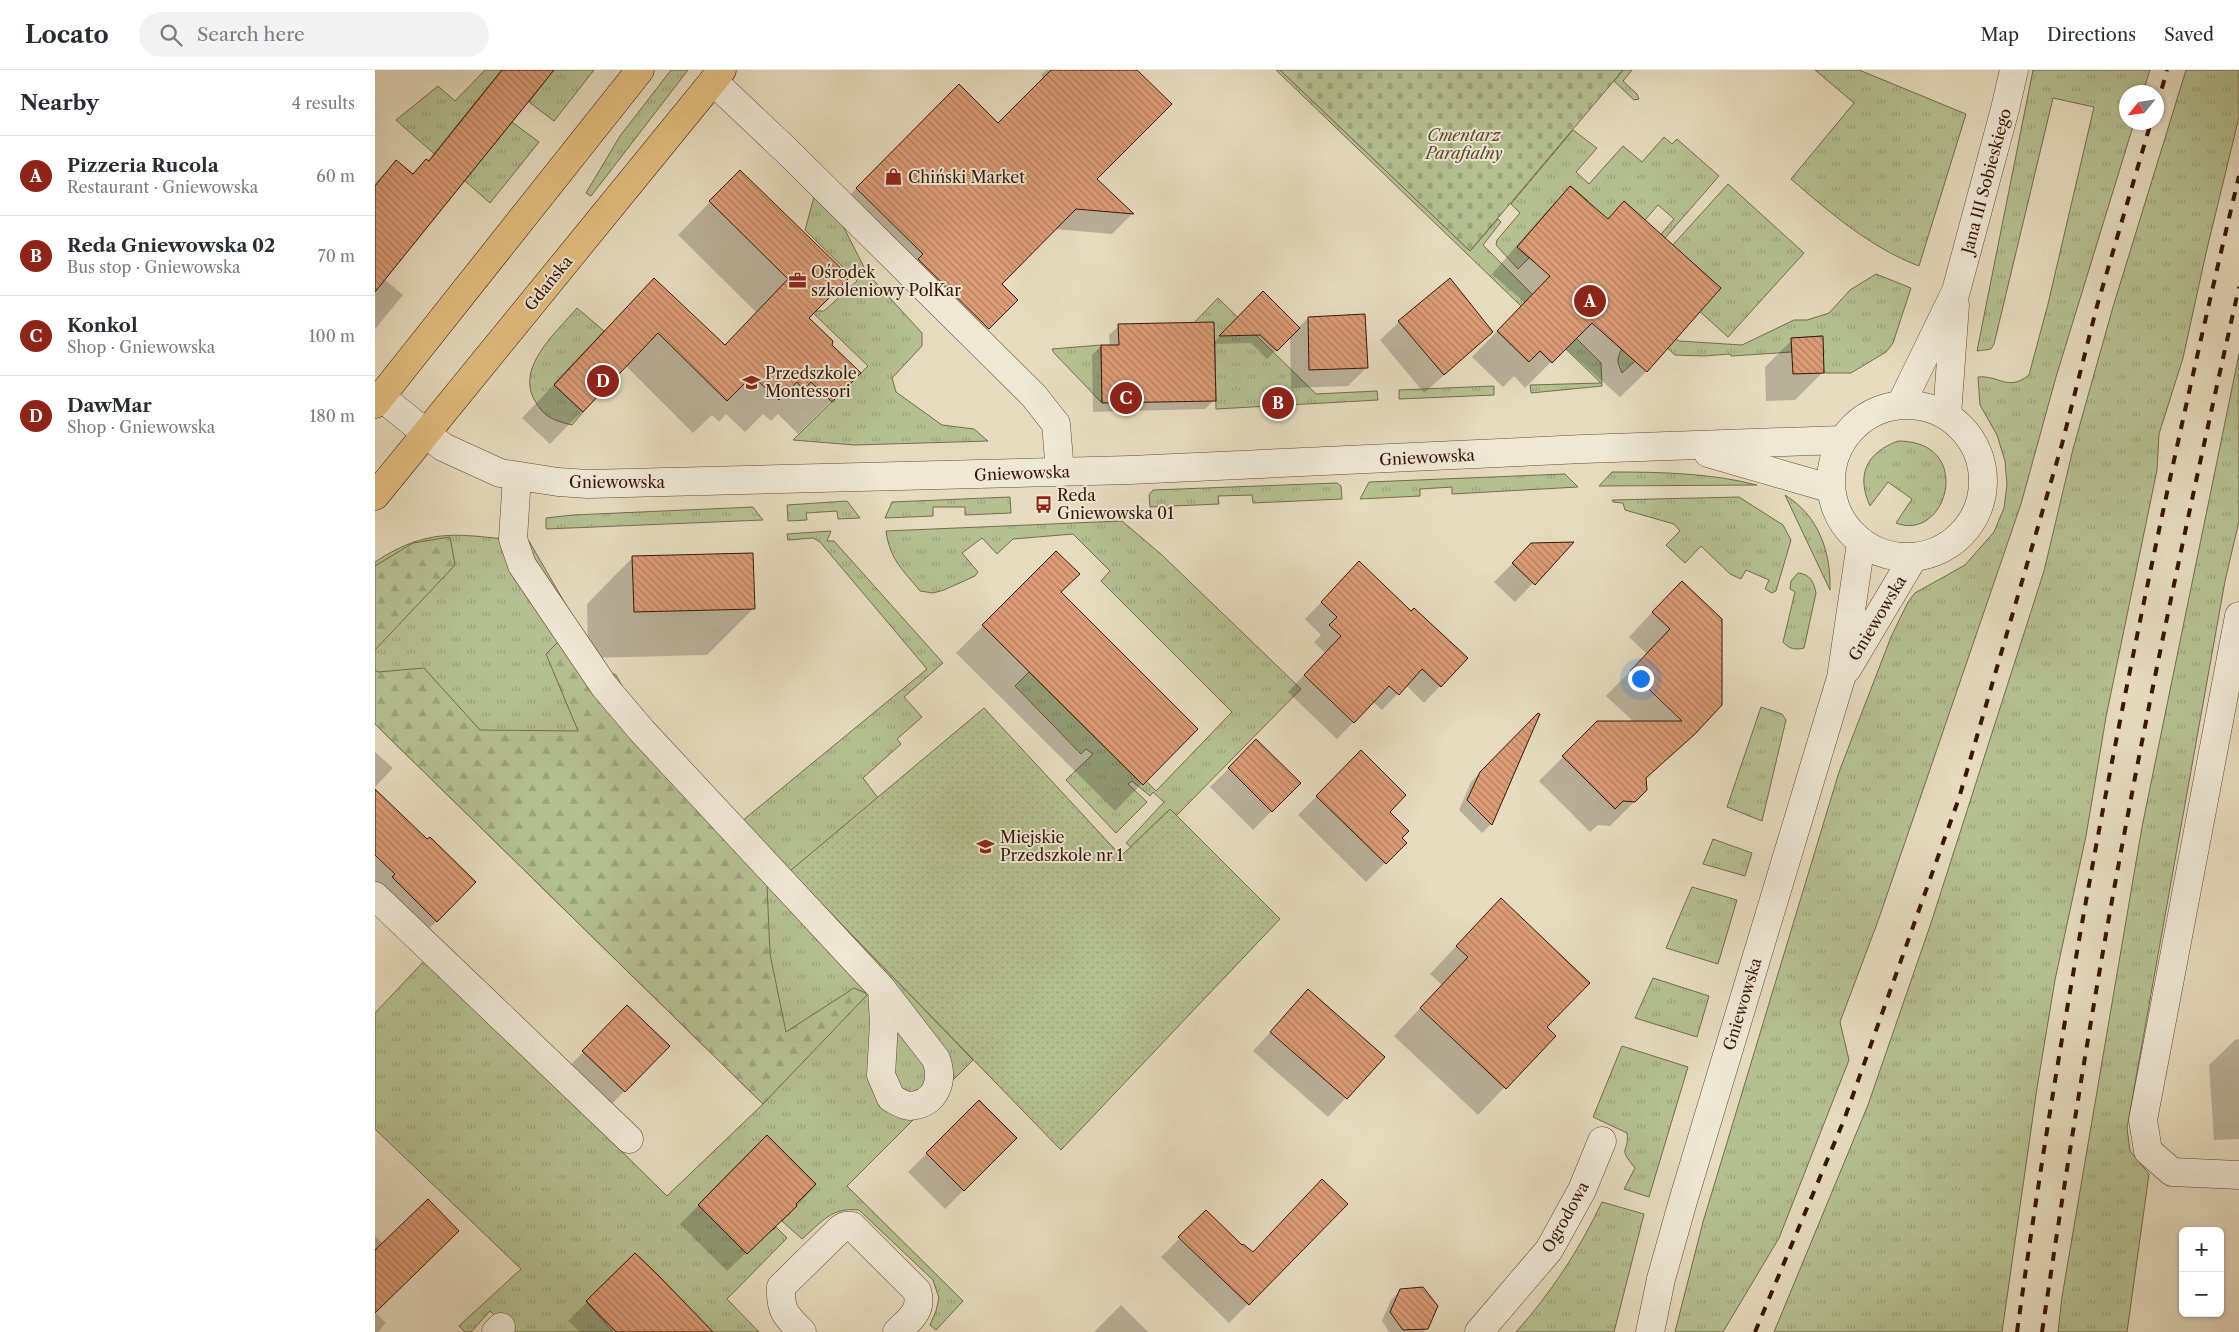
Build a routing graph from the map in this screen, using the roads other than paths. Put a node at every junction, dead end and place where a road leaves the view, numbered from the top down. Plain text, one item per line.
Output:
1 (640, 70) edge
2 (2014, 70) edge
3 (717, 76) edge
4 (1956, 291) junction
5 (378, 400) edge
6 (1901, 404) junction
7 (1947, 415) junction
8 (426, 433) junction
9 (1841, 440) junction
10 (1688, 446) junction
11 (1060, 472) junction
12 (517, 476) junction
13 (1829, 488) junction
14 (375, 496) edge
15 (1861, 543) junction
16 (1913, 558) junction
17 (2239, 616) edge
18 (1841, 678) junction
19 (375, 896) edge
20 (882, 989) dead end
21 (629, 1139) dead end
22 (1602, 1141) dead end
23 (2239, 1175) edge
24 (802, 1332) edge
25 (897, 1332) edge
26 (1479, 1332) edge
27 (1650, 1332) edge

1 - 5 main road
2 - 4 street, Jana III Sobieskiego
3 - 8 main road, Gdańska
3 - 11 street
4 - 6 street, Jana III Sobieskiego
4 - 7 street, Jana III Sobieskiego
5 - 8 street, Gniewowska
6 - 7 street
6 - 9 street
7 - 16 street
8 - 12 street, Gniewowska
8 - 14 main road, Gdańska
9 - 10 street, Gniewowska
9 - 13 street
10 - 11 street, Gniewowska
10 - 13 street, Gniewowska
11 - 12 street, Gniewowska
12 - 20 street
13 - 15 street
15 - 16 street
15 - 18 street, Gniewowska
16 - 18 street, Gniewowska
17 - 23 street
18 - 27 street, Gniewowska
19 - 21 street
22 - 26 street, Ogrodowa
24 - 25 street

